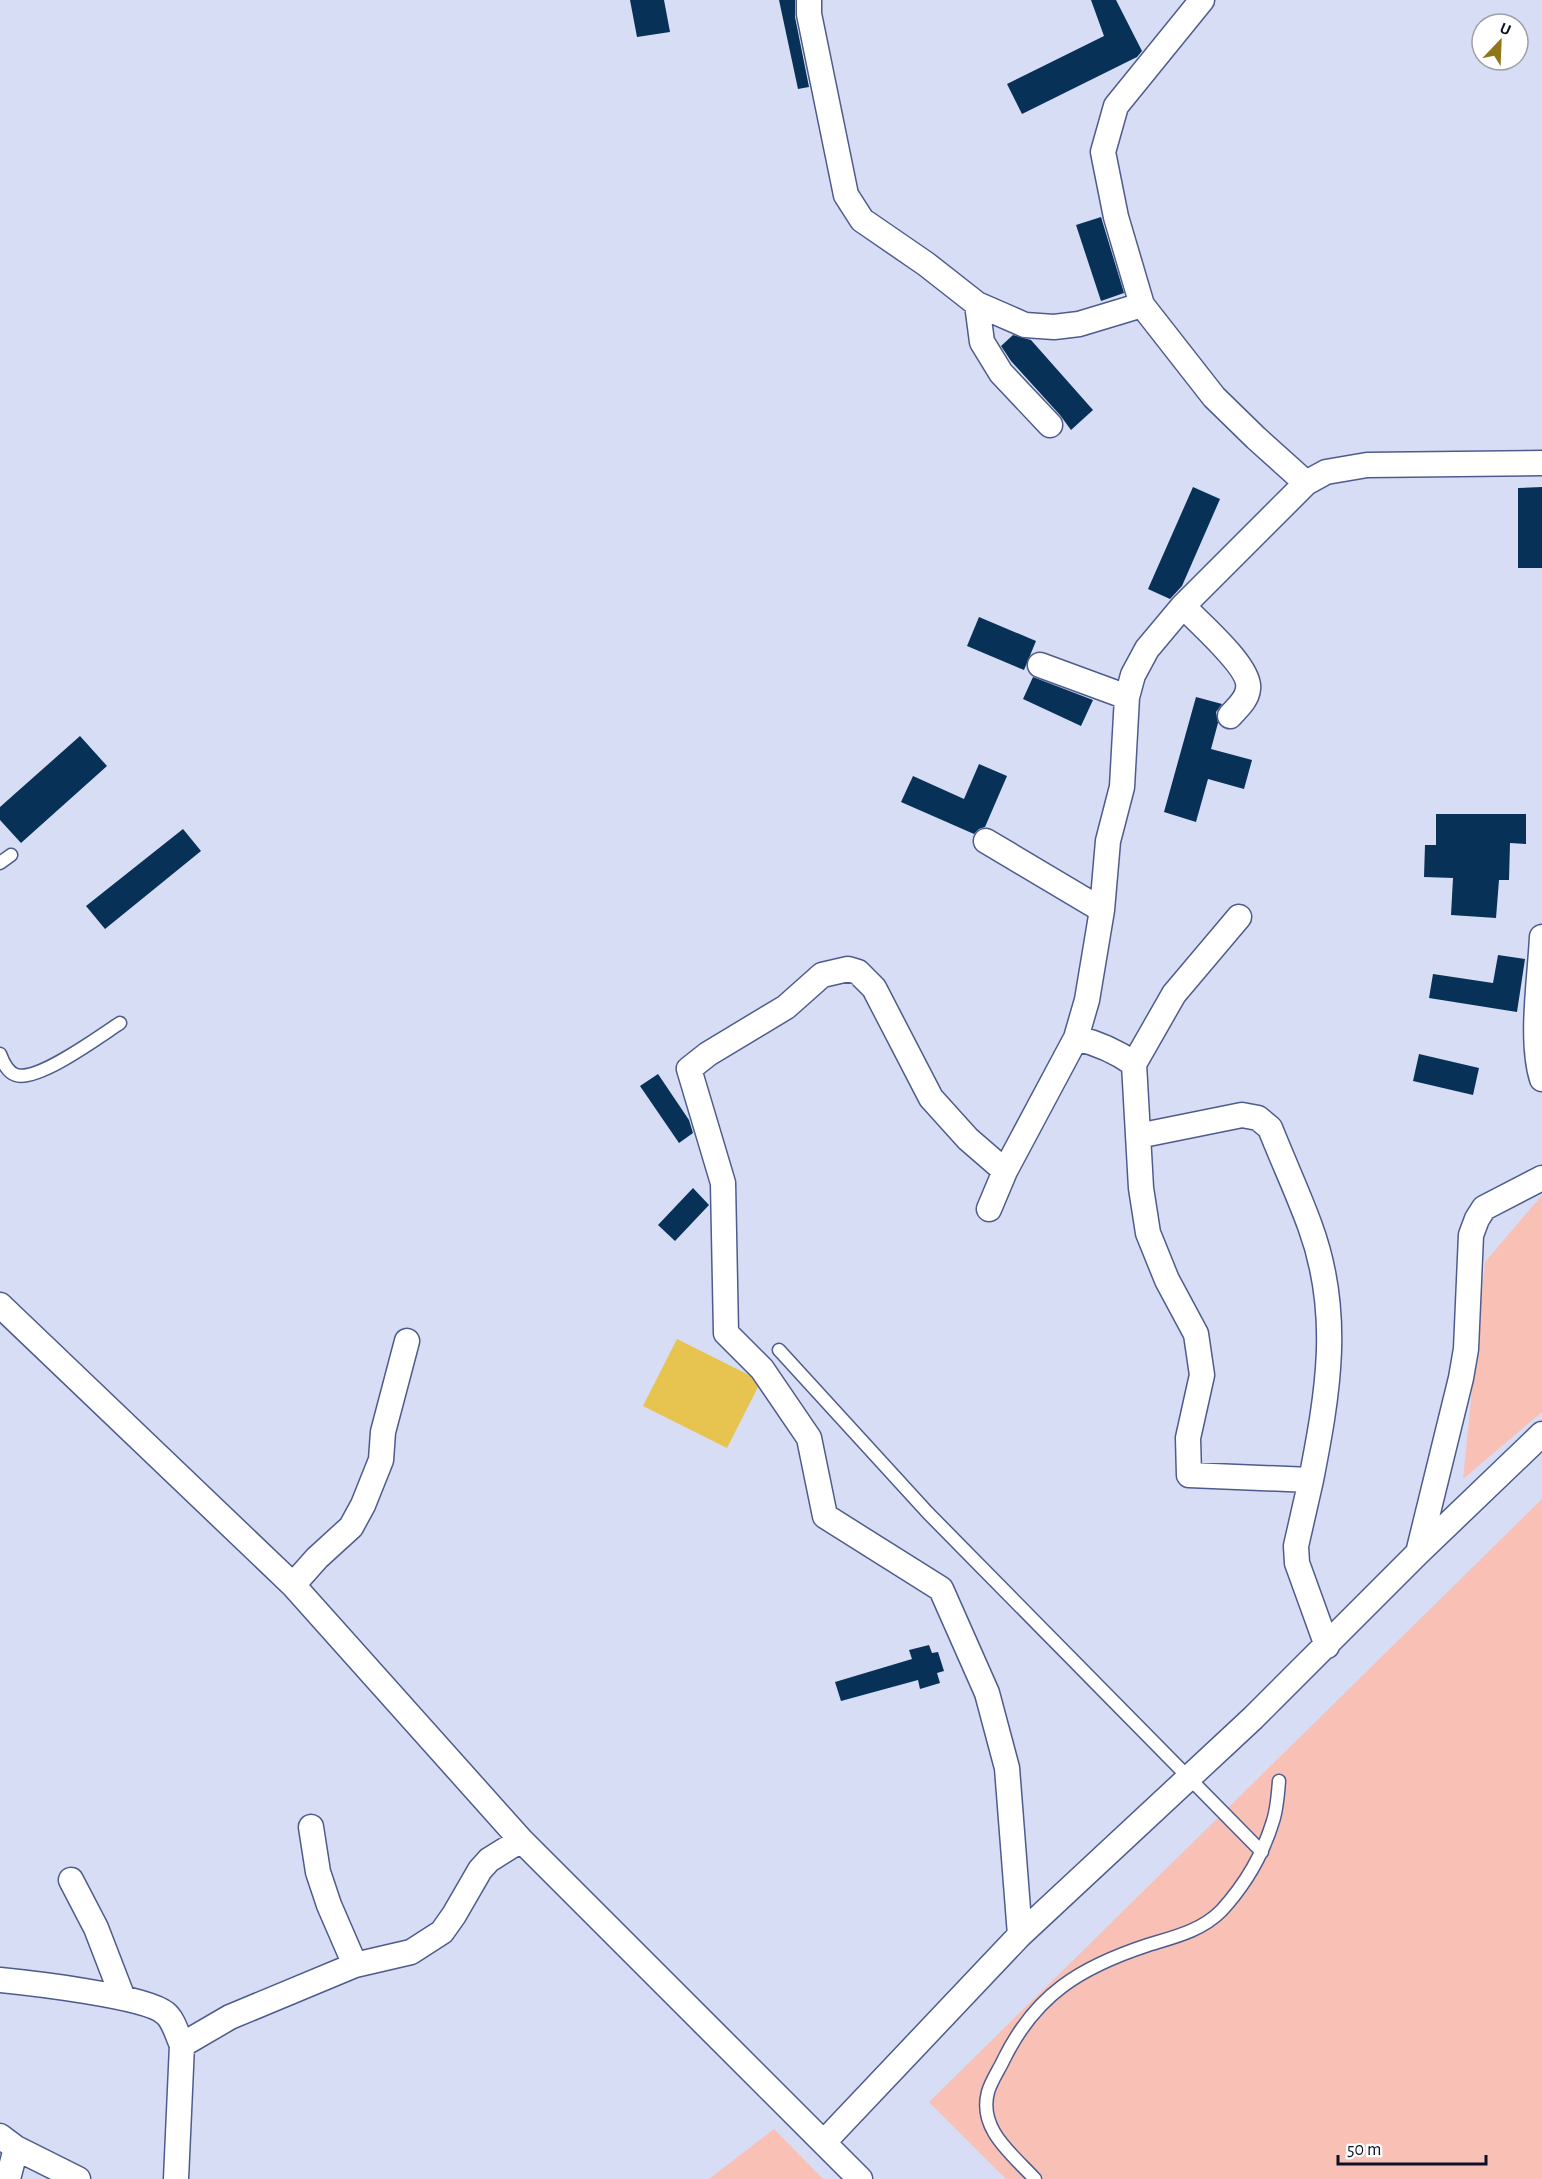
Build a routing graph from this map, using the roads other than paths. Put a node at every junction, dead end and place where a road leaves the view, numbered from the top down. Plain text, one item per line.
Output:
1 (809, 0) edge
2 (1202, 0) edge
3 (977, 304) junction
4 (1142, 305) junction
5 (1050, 425) dead end
6 (1542, 463) edge
7 (1306, 483) junction
8 (1183, 606) junction
9 (1040, 665) dead end
10 (1127, 697) junction
11 (1230, 716) dead end
12 (986, 841) dead end
13 (11, 855) dead end
14 (0, 863) edge
15 (1102, 910) junction
16 (1239, 917) dead end
17 (1542, 937) edge
18 (120, 1023) dead end
19 (1076, 1038) junction
20 (0, 1054) edge
21 (1134, 1064) junction
22 (1542, 1079) edge
23 (1138, 1136) junction
24 (1005, 1172) junction
25 (1542, 1178) edge
26 (990, 1209) dead end
27 (0, 1305) edge
28 (407, 1341) dead end
29 (779, 1350) dead end
30 (1542, 1434) edge
31 (1311, 1480) junction
32 (1418, 1553) junction
33 (292, 1585) junction
34 (1327, 1646) junction
35 (1189, 1777) junction
36 (1279, 1781) dead end
37 (311, 1827) dead end
38 (521, 1840) junction
39 (1262, 1852) junction
40 (71, 1880) dead end
41 (1020, 1935) junction
42 (355, 1965) junction
43 (0, 1980) edge
44 (123, 1998) junction
45 (182, 2045) junction
46 (8, 2142) edge
47 (824, 2142) junction
48 (8, 2179) edge
49 (78, 2179) edge
50 (176, 2179) edge
51 (860, 2179) edge
52 (1035, 2179) edge

1 - 3 street
2 - 4 street
3 - 4 street
3 - 5 street
4 - 7 street
6 - 7 street
7 - 8 street
8 - 10 street
8 - 11 street
9 - 10 street
10 - 15 street
12 - 15 street
13 - 14 lane
15 - 19 street
16 - 21 street
17 - 22 street
18 - 20 lane
19 - 21 street
19 - 24 street
21 - 23 street
23 - 31 street
23 - 31 street
24 - 26 street
24 - 41 street
25 - 32 street
27 - 33 street
28 - 33 street
29 - 35 lane
30 - 32 street
31 - 34 street
32 - 34 street
33 - 38 street
34 - 35 street
35 - 39 lane
35 - 41 street
36 - 39 lane
37 - 42 street
38 - 42 street
38 - 47 street
39 - 52 lane
40 - 44 street
41 - 47 street
42 - 45 street
43 - 44 street
44 - 45 street
45 - 50 street
46 - 48 street
46 - 49 street
47 - 51 street

